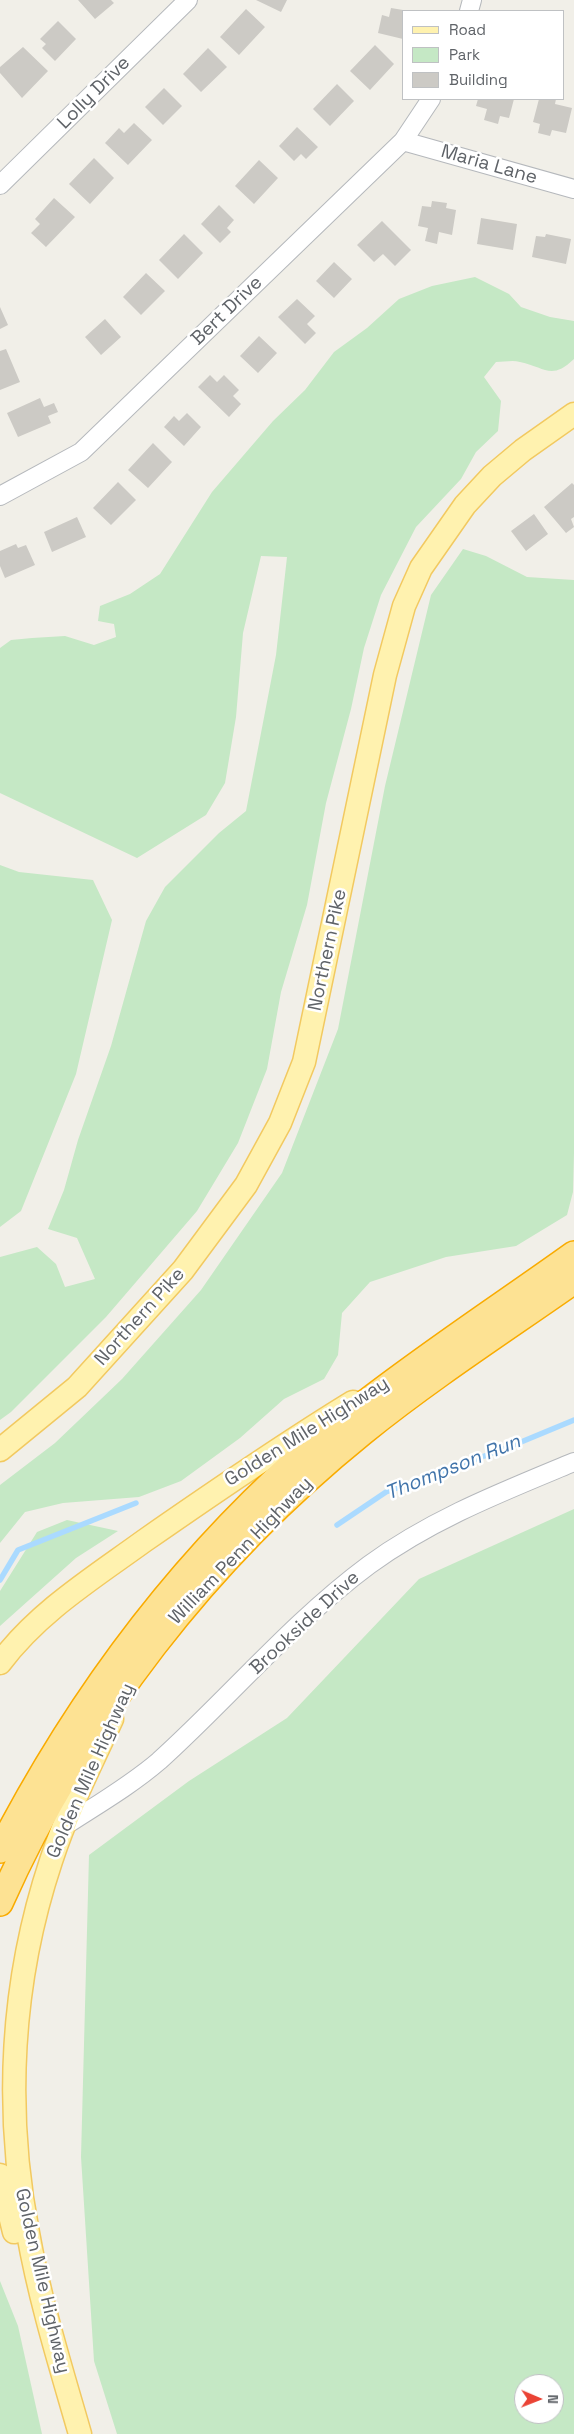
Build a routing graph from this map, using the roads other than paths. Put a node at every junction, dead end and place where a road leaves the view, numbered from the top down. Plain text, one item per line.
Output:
1 (188, 0) edge
2 (430, 100) edge
3 (403, 141) junction
4 (0, 186) edge
5 (574, 190) edge
6 (574, 414) edge
7 (0, 496) edge
8 (574, 1254) edge
9 (574, 1281) edge
10 (431, 1355) junction
11 (0, 1450) edge
12 (574, 1462) edge
13 (0, 1663) edge
14 (136, 1668) junction
15 (63, 1827) junction
16 (0, 1850) edge
17 (0, 1903) edge
18 (0, 2175) edge
19 (64, 2434) edge
20 (80, 2434) edge

1 - 4 street, Lolly Drive
2 - 3 street, Bert Drive
3 - 5 street, Maria Lane
3 - 7 street, Bert Drive
6 - 11 main road, Northern Pike
8 - 10 highway, William Penn Highway
9 - 14 highway, William Penn Highway
10 - 13 main road, Golden Mile Highway
10 - 16 highway, William Penn Highway
12 - 15 street, Brookside Drive
14 - 15 main road, Golden Mile Highway
14 - 17 highway, William Penn Highway
15 - 20 main road, Golden Mile Highway
18 - 19 main road, Golden Mile Highway

